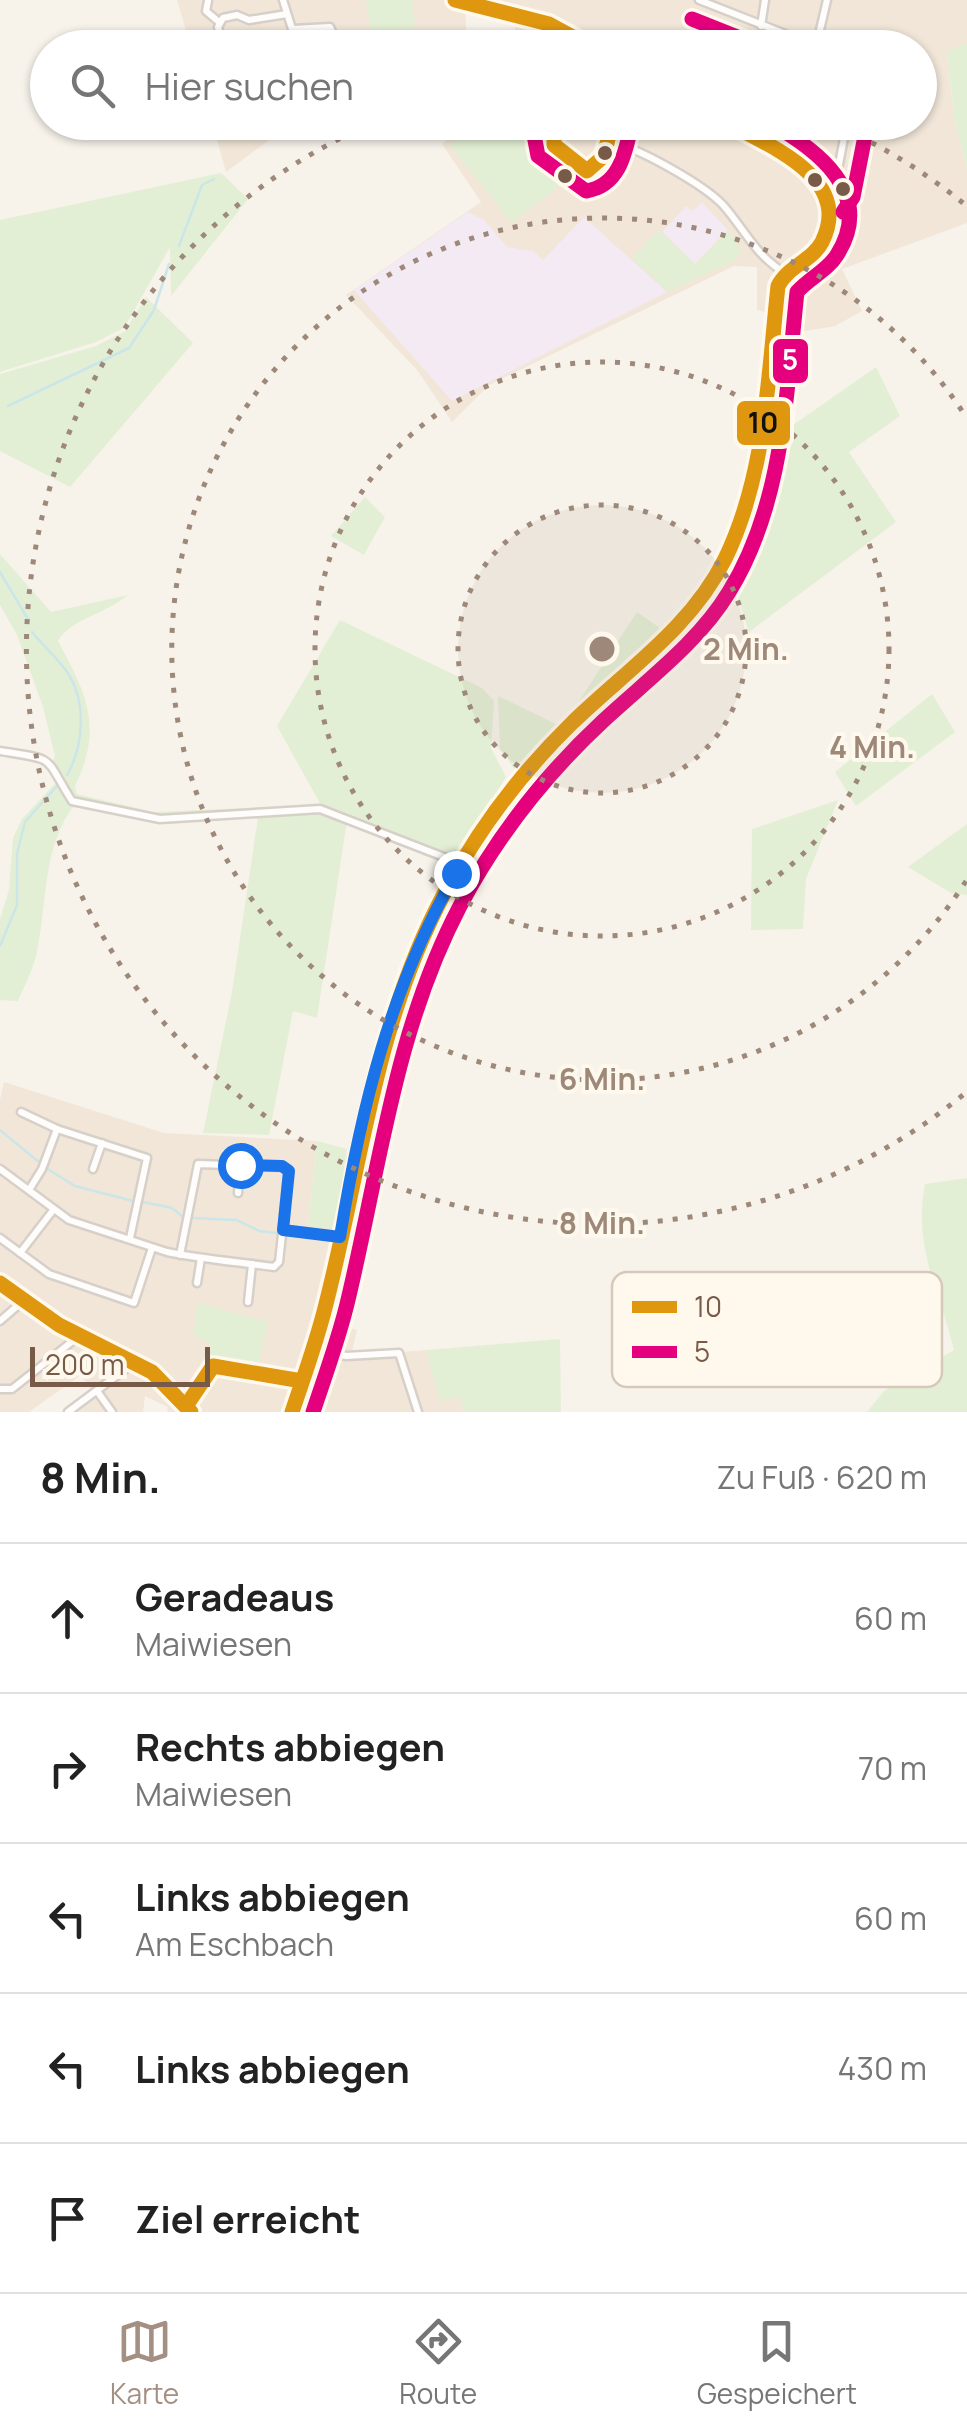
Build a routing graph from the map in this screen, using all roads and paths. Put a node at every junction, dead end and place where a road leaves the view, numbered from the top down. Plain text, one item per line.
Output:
1 (284, 0) edge
2 (456, 0) edge
3 (701, 0) edge
4 (765, 0) edge
5 (827, 0) edge
6 (208, 1) edge
7 (505, 6) edge
8 (287, 14) junction
9 (218, 22) junction
10 (761, 26) junction
11 (293, 29) joint
12 (220, 30) edge
13 (331, 30) edge
14 (563, 30) edge
15 (772, 30) edge
16 (822, 30) edge
17 (608, 140) edge
18 (762, 140) edge
19 (844, 140) edge
20 (837, 177) junction
21 (817, 182) junction
22 (827, 200) junction
23 (785, 273) junction
24 (0, 751) edge
25 (462, 864) junction
26 (22, 1112) dead end
27 (57, 1129) junction
28 (102, 1143) junction
29 (240, 1165) junction
30 (0, 1169) edge
31 (93, 1169) dead end
32 (28, 1190) junction
33 (238, 1193) dead end
34 (54, 1210) junction
35 (283, 1230) junction
36 (340, 1237) junction
37 (0, 1238) edge
38 (130, 1238) junction
39 (152, 1248) junction
40 (20, 1253) junction
41 (180, 1255) junction
42 (201, 1258) junction
43 (252, 1264) junction
44 (0, 1283) edge
45 (197, 1283) dead end
46 (24, 1301) junction
47 (248, 1302) dead end
48 (0, 1321) edge
49 (79, 1336) junction
50 (313, 1348) junction
51 (135, 1362) junction
52 (302, 1381) junction
53 (0, 1388) edge
54 (97, 1391) junction
55 (188, 1409) edge
56 (68, 1412) edge
57 (112, 1412) edge
58 (292, 1412) edge
59 (418, 1412) edge

1 - 8 street
2 - 7 street
3 - 10 street
4 - 10 street
5 - 16 street
6 - 9 street
7 - 14 street
8 - 9 street
8 - 11 street
9 - 12 street
10 - 15 street
11 - 13 street
17 - 23 street
18 - 21 street
19 - 20 street
20 - 21 street
20 - 22 street
21 - 22 street
22 - 23 street
23 - 25 street
24 - 25 street
25 - 36 street
26 - 27 street
27 - 28 street
27 - 32 street
28 - 31 street
28 - 38 street
29 - 33 street
29 - 35 street
29 - 41 street
30 - 32 street
32 - 34 street
34 - 38 street
34 - 40 street
35 - 36 street
35 - 43 street
36 - 50 street
37 - 40 street
38 - 39 street
39 - 40 street
39 - 41 street
41 - 42 street
42 - 43 street
42 - 45 street
43 - 47 street
44 - 46 street
46 - 48 street
46 - 49 street
49 - 51 street
49 - 53 street
50 - 52 street
50 - 59 street
51 - 54 street
51 - 55 street
52 - 55 street
52 - 58 street
54 - 56 street
54 - 57 street

